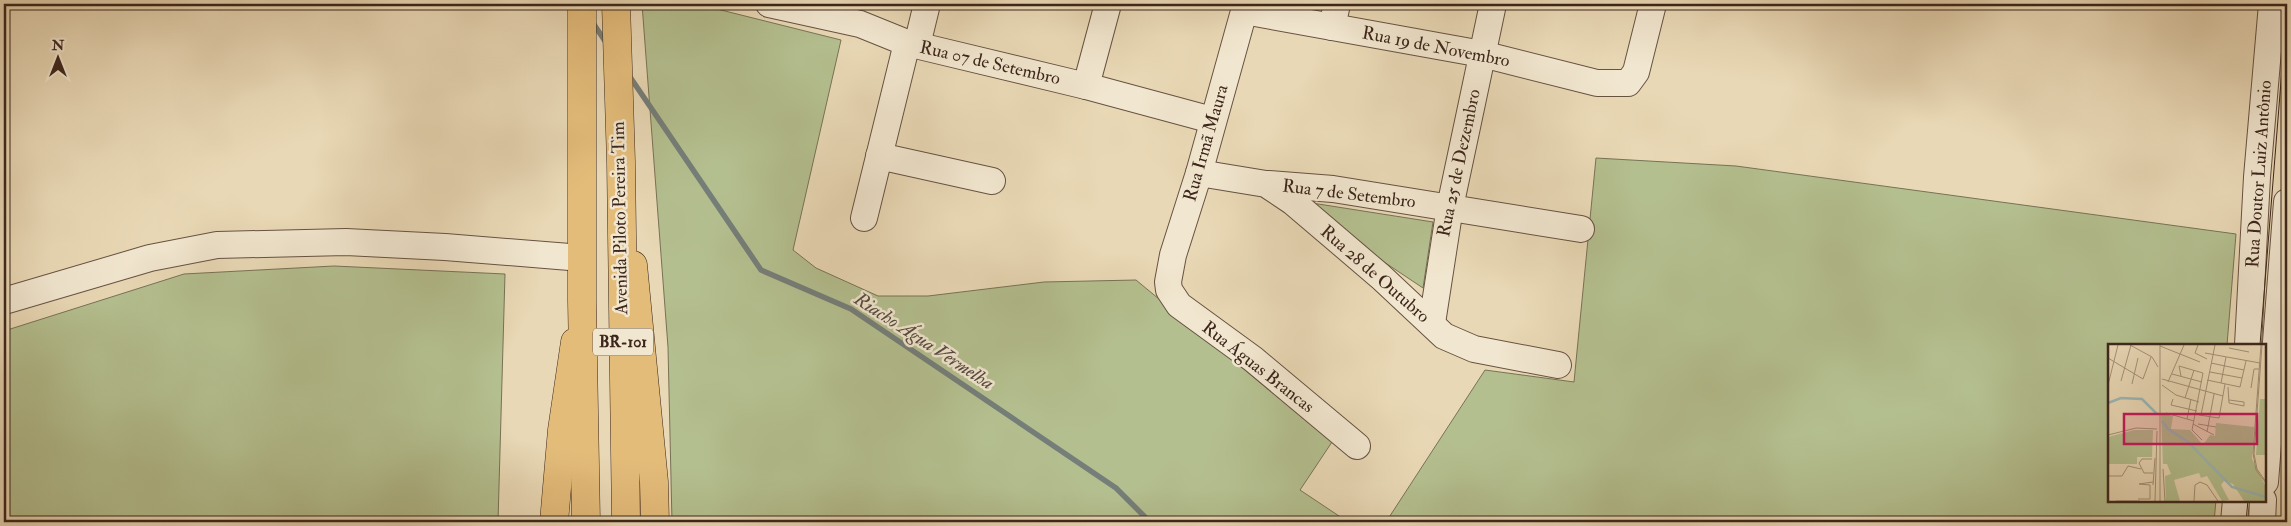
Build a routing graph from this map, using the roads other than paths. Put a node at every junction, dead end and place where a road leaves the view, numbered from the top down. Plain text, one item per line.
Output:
1 (616, 4) edge
2 (769, 4) edge
3 (927, 4) edge
4 (1108, 4) edge
5 (1493, 4) edge
6 (1653, 4) edge
7 (2272, 4) edge
8 (1245, 7) edge
9 (582, 14) edge
10 (1335, 15) edge
11 (912, 44) junction
12 (1482, 54) junction
13 (1086, 86) junction
14 (1212, 120) junction
15 (879, 156) junction
16 (621, 162) junction
17 (1199, 173) junction
18 (992, 181) dead end
19 (1266, 184) junction
20 (2287, 202) edge
21 (1450, 207) junction
22 (864, 218) dead end
23 (1581, 229) dead end
24 (582, 258) junction
25 (1168, 282) joint
26 (4, 301) edge
27 (582, 301) junction
28 (1432, 324) junction
29 (2248, 344) edge
30 (1558, 365) dead end
31 (1356, 446) dead end
32 (2266, 469) edge
33 (2236, 501) edge
34 (2263, 501) edge
35 (554, 522) edge
36 (586, 522) edge
37 (626, 522) edge
38 (655, 522) edge
39 (2234, 522) edge
40 (2262, 522) edge

1 - 16 main road, Avenida Piloto Pereira Tim / BR-101
2 - 11 street, Rua 07 de Setembro
3 - 11 street
4 - 13 street
5 - 12 street, Rua 25 de Dezembro
6 - 12 street, Rua 19 de Novembro
7 - 29 street, Rua Doutor Luiz Antônio
8 - 10 street, Rua 19 de Novembro
8 - 14 street, Rua Irmã Maura
9 - 24 main road, Avenida Piloto Pereira Tim / BR-101
10 - 12 street, Rua 19 de Novembro
11 - 13 street, Rua 07 de Setembro
11 - 15 street
12 - 21 street, Rua 25 de Dezembro
13 - 14 street, Rua 07 de Setembro
14 - 17 street, Rua Irmã Maura
15 - 18 street
15 - 22 street
16 - 37 main road, Avenida Piloto Pereira Tim / BR-101
16 - 38 main road
17 - 19 street, Rua 28 de Outubro
17 - 25 street, Rua Irmã Maura
19 - 21 street, Rua 7 de Setembro
19 - 28 street, Rua 28 de Outubro
20 - 32 street, Rua Doutor Luiz Antônio
21 - 23 street, Rua 7 de Setembro
21 - 28 street, Rua 25 de Dezembro
24 - 26 street
24 - 27 main road, Avenida Piloto Pereira Tim / BR-101
25 - 31 street, Rua Águas Brancas
27 - 35 main road
27 - 36 main road, Avenida Piloto Pereira Tim / BR-101
28 - 30 street, Rua 28 de Outubro
33 - 39 street
34 - 40 street

